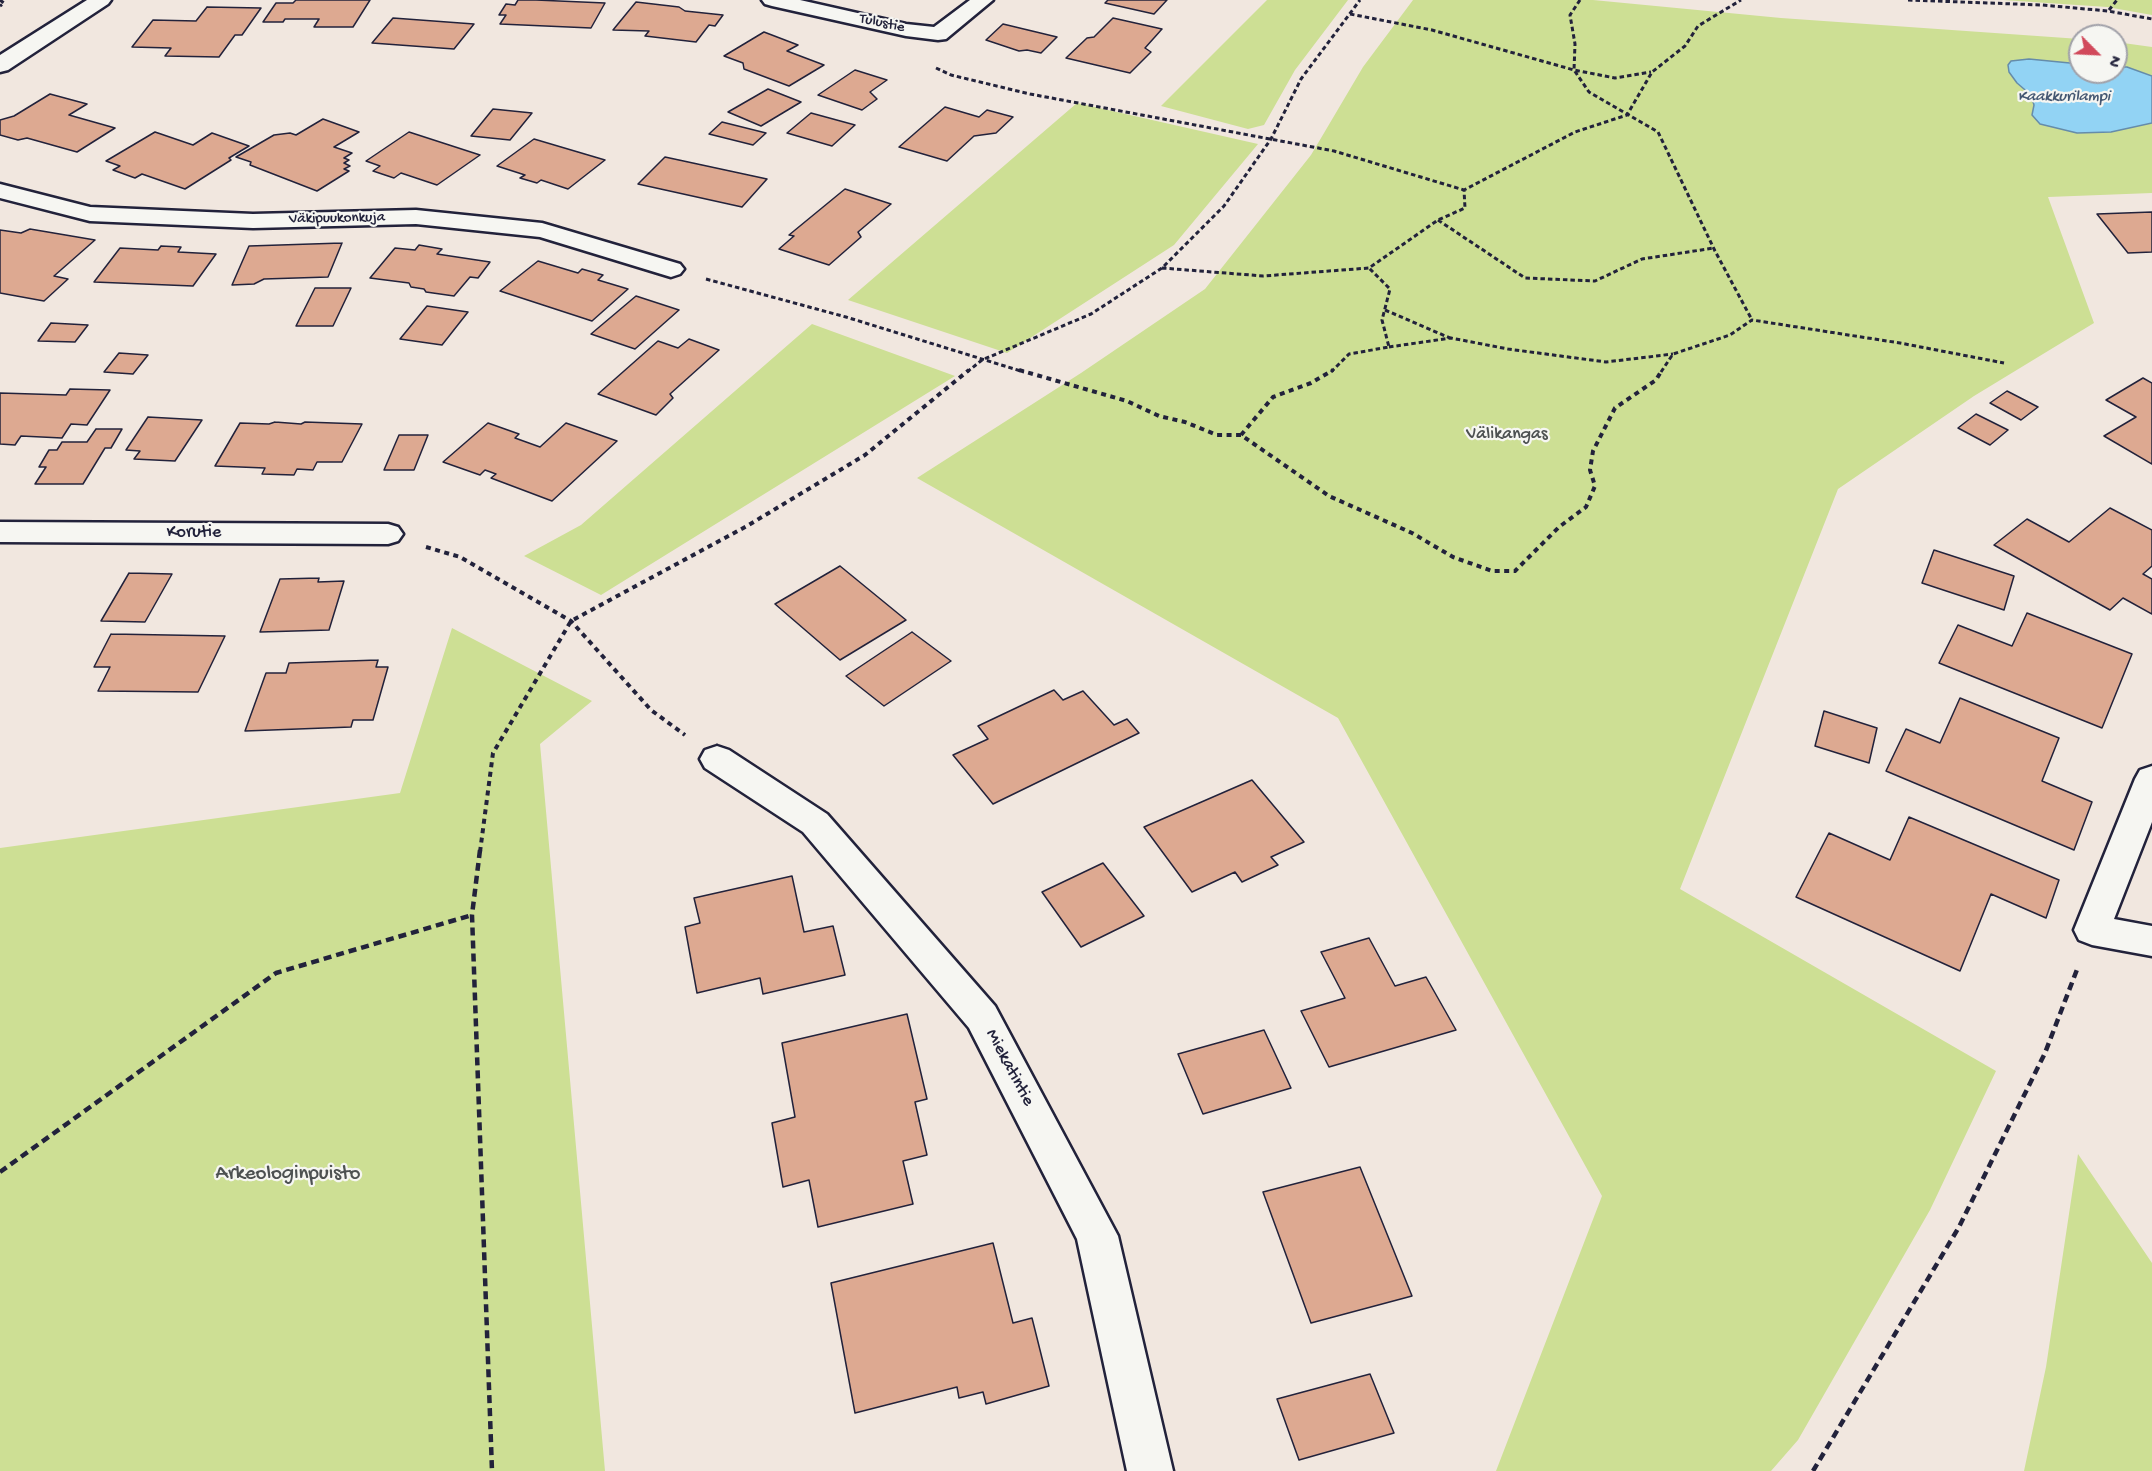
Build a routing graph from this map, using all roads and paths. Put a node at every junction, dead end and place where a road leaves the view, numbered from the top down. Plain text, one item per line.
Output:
1 (0, 0) edge
2 (101, 0) edge
3 (772, 0) edge
4 (983, 0) edge
5 (1360, 0) edge
6 (1580, 0) edge
7 (1741, 0) edge
8 (1908, 0) edge
9 (2117, 0) edge
10 (0, 6) edge
11 (2108, 11) junction
12 (1350, 14) junction
13 (2152, 19) edge
14 (906, 30) junction
15 (0, 65) edge
16 (1574, 69) junction
17 (1652, 72) junction
18 (1627, 115) junction
19 (1271, 139) junction
20 (1464, 190) junction
21 (0, 191) edge
22 (1438, 220) junction
23 (1714, 248) junction
24 (1369, 267) junction
25 (1162, 268) junction
26 (671, 269) joint
27 (1385, 310) junction
28 (1752, 320) junction
29 (1451, 338) junction
30 (1389, 347) junction
31 (1673, 354) junction
32 (982, 360) junction
33 (2004, 363) dead end
34 (1241, 435) junction
35 (0, 532) edge
36 (388, 534) joint
37 (571, 621) junction
38 (717, 759) joint
39 (2152, 778) edge
40 (472, 915) junction
41 (2092, 930) junction
42 (2152, 941) edge
43 (0, 1172) edge
44 (492, 1471) edge
45 (1150, 1471) edge
46 (1813, 1471) edge

1 - 10 path
2 - 15 street
3 - 14 street, Tulustie
4 - 14 street, Tulustie
5 - 12 path
6 - 16 path
7 - 17 path
8 - 11 path
9 - 11 path
11 - 13 path
12 - 16 path
12 - 19 path
14 - 19 path
16 - 17 path
16 - 18 path
17 - 18 path
18 - 20 path
18 - 23 path
19 - 20 path
19 - 25 path
20 - 22 path
21 - 26 street, Väkipuukonkuja
22 - 23 path
22 - 24 path
23 - 28 path
24 - 25 path
24 - 27 path
25 - 32 path
26 - 32 path
27 - 29 path
27 - 30 path
28 - 31 path
28 - 33 path
29 - 30 path
29 - 31 path
30 - 34 path
31 - 34 path
32 - 34 path
32 - 37 path
35 - 36 street, Korutie
36 - 37 path
37 - 38 path
37 - 40 path
38 - 45 street, Miekatintie
39 - 41 street
40 - 43 path
40 - 44 path
41 - 42 street
41 - 46 path

